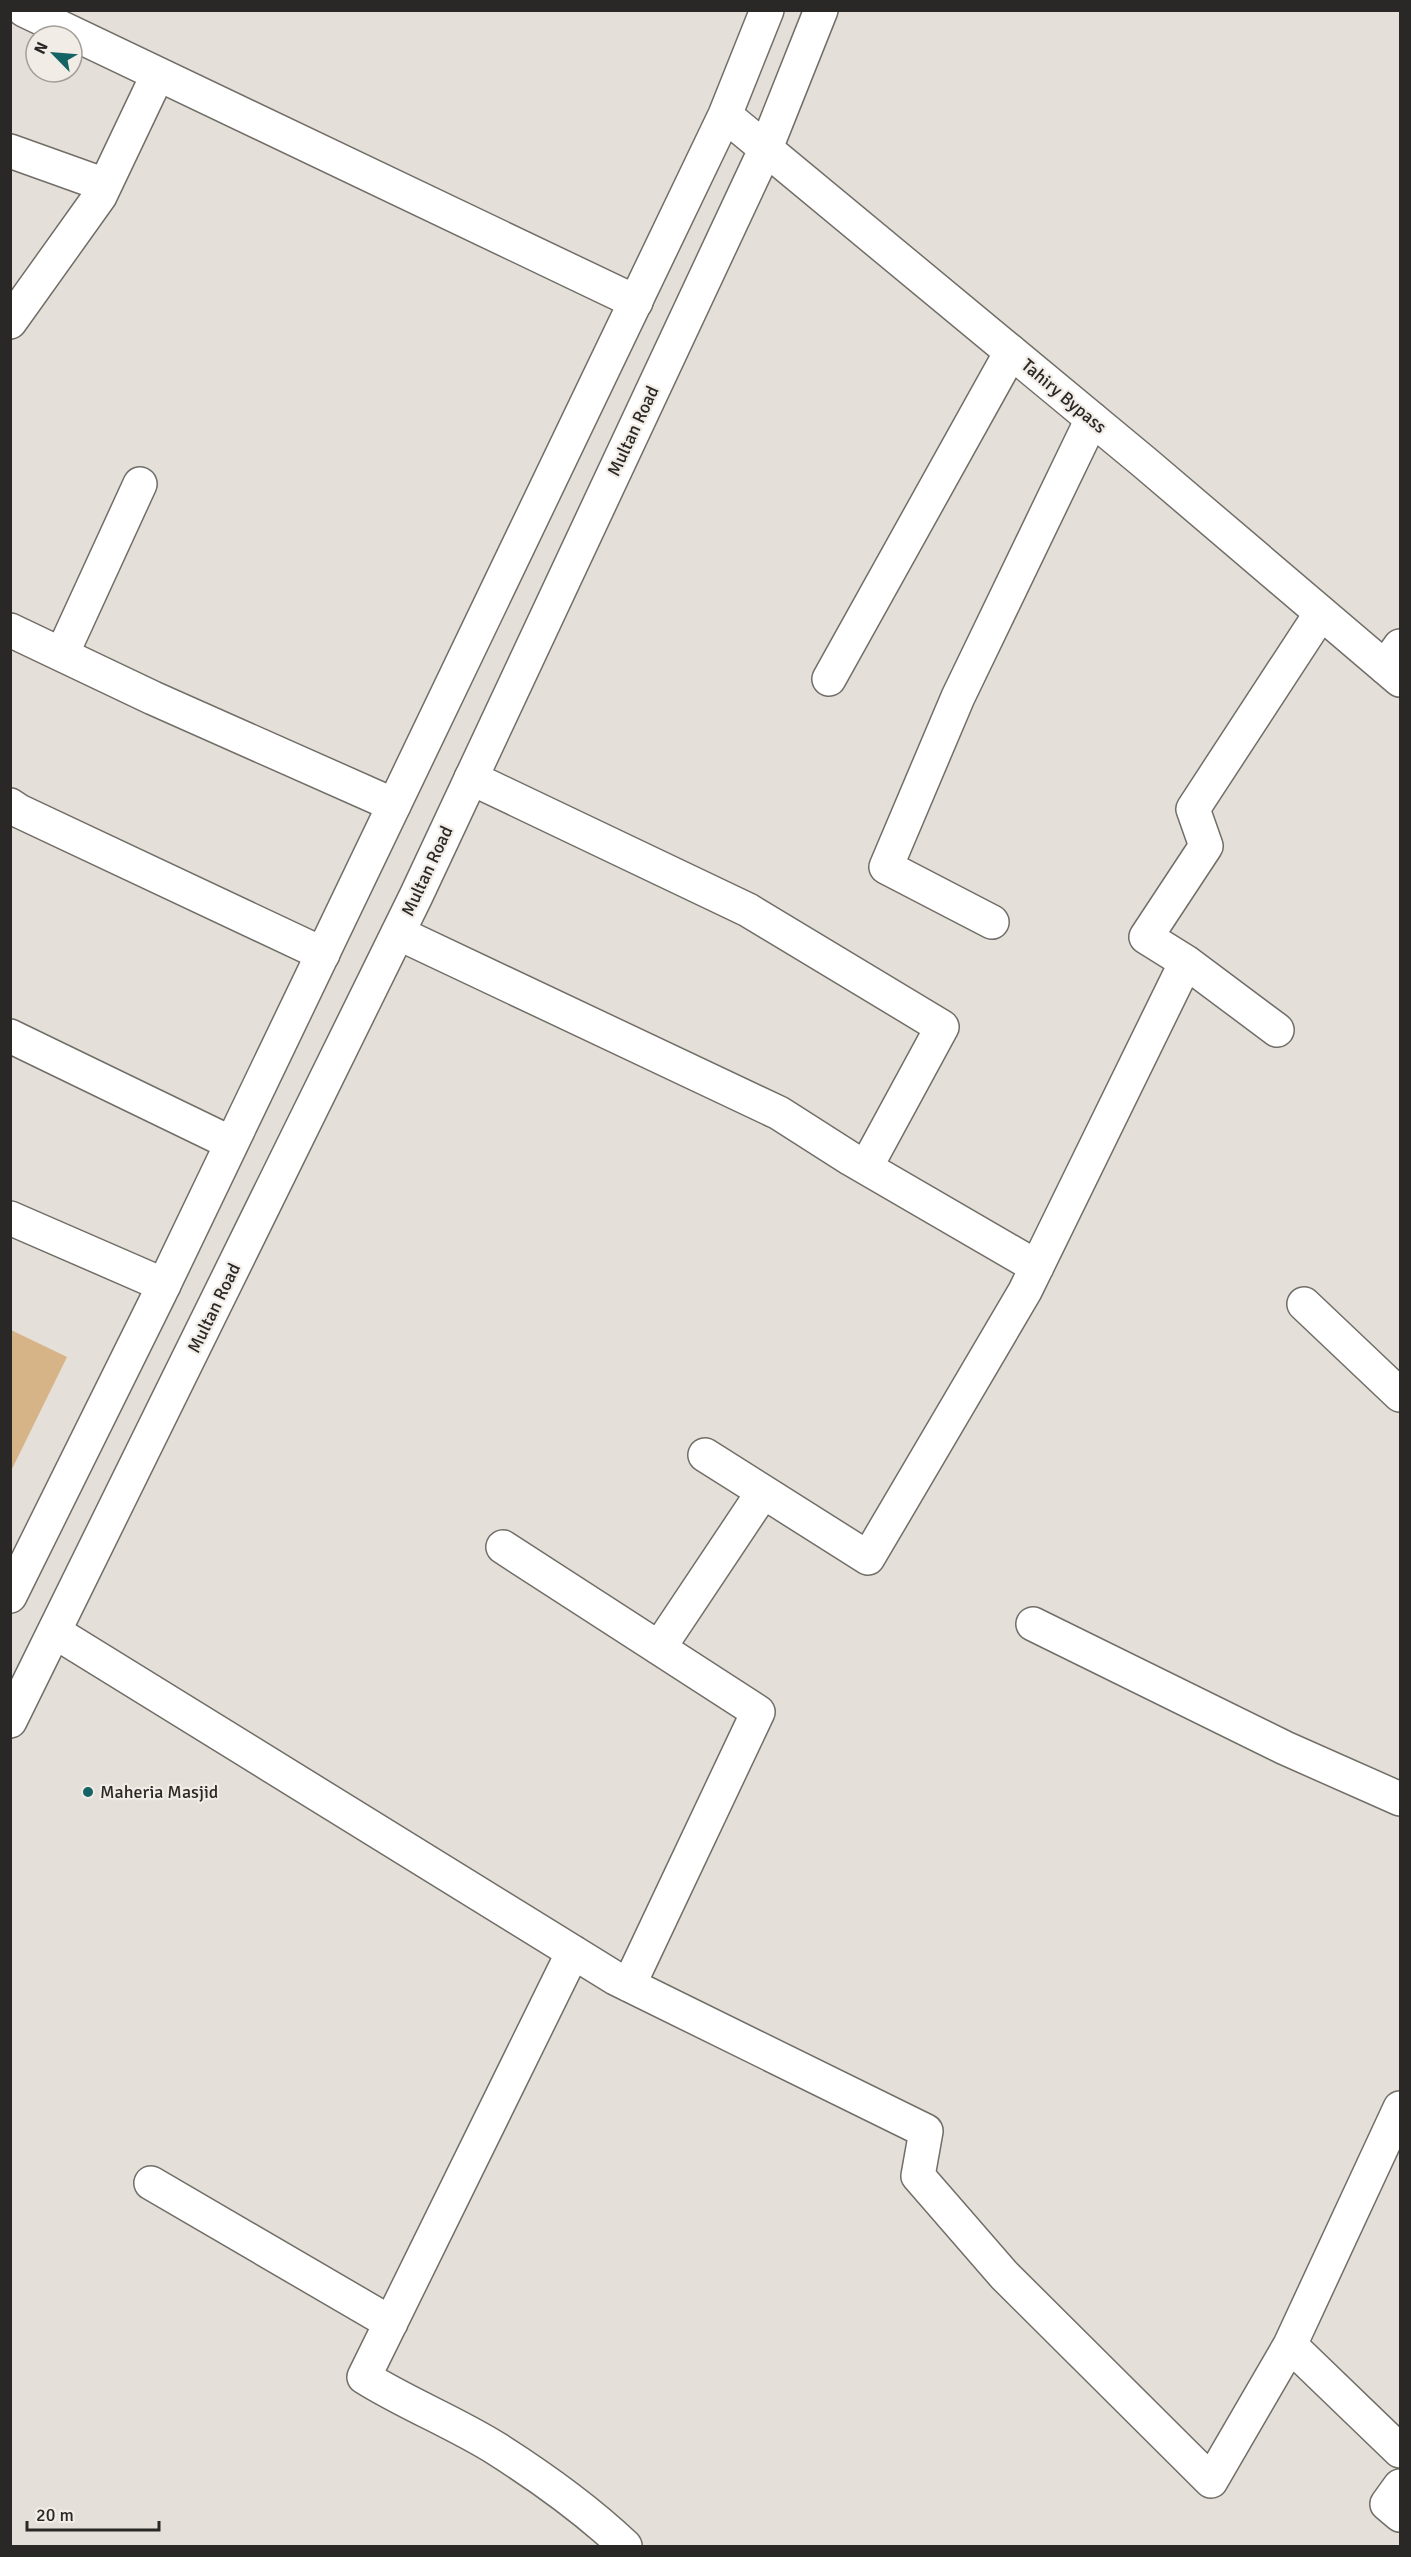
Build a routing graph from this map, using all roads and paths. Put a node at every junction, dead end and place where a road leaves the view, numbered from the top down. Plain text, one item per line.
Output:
1 (24, 10) edge
2 (767, 10) edge
3 (821, 10) edge
4 (158, 74) junction
5 (725, 115) junction
6 (766, 148) junction
7 (10, 151) edge
8 (105, 185) junction
9 (636, 302) junction
10 (10, 322) edge
11 (1011, 352) junction
12 (1092, 419) junction
13 (140, 484) dead end
14 (1321, 612) junction
15 (10, 630) edge
16 (62, 654) junction
17 (1396, 664) edge
18 (829, 678) dead end
19 (471, 778) junction
20 (10, 805) edge
21 (394, 806) junction
22 (992, 922) dead end
23 (398, 933) junction
24 (323, 954) junction
25 (1186, 962) junction
26 (1277, 1030) dead end
27 (10, 1036) edge
28 (231, 1143) junction
29 (866, 1167) junction
30 (10, 1218) edge
31 (1037, 1267) junction
32 (164, 1285) junction
33 (1304, 1304) dead end
34 (1401, 1395) edge
35 (705, 1455) dead end
36 (763, 1492) junction
37 (503, 1548) dead end
38 (10, 1596) edge
39 (1033, 1624) dead end
40 (55, 1632) junction
41 (659, 1648) junction
42 (10, 1721) edge
43 (1401, 1799) edge
44 (573, 1952) junction
45 (629, 1985) junction
46 (1401, 2108) edge
47 (151, 2183) dead end
48 (390, 2323) junction
49 (1290, 2345) junction
50 (1401, 2451) edge
51 (1401, 2486) edge
52 (1401, 2515) edge
53 (625, 2547) edge

1 - 4 street
2 - 5 street
3 - 6 street, Multan Road
4 - 8 street
4 - 9 street
5 - 6 street, Tahiry Bypass
5 - 9 street
6 - 11 street, Tahiry Bypass
6 - 19 street, Multan Road
7 - 8 street
8 - 10 street
9 - 21 street
11 - 12 street, Tahiry Bypass
11 - 18 street
12 - 14 street, Tahiry Bypass
12 - 22 street
13 - 16 street
14 - 17 street, Tahiry Bypass
14 - 25 street
15 - 16 street
16 - 21 street
19 - 23 street, Multan Road
19 - 29 street
20 - 24 street
21 - 24 street
23 - 29 street
23 - 40 street, Multan Road
24 - 28 street
25 - 26 street
25 - 31 street
27 - 28 street
28 - 32 street
29 - 31 street
30 - 32 street
31 - 36 street
32 - 38 street
33 - 34 street
35 - 36 street
36 - 41 street
37 - 41 street
39 - 43 street
40 - 42 street, Multan Road
40 - 44 street
41 - 45 street
44 - 45 street
44 - 48 street
45 - 49 street
46 - 49 street
47 - 48 street
48 - 53 street
49 - 50 street
51 - 52 street

